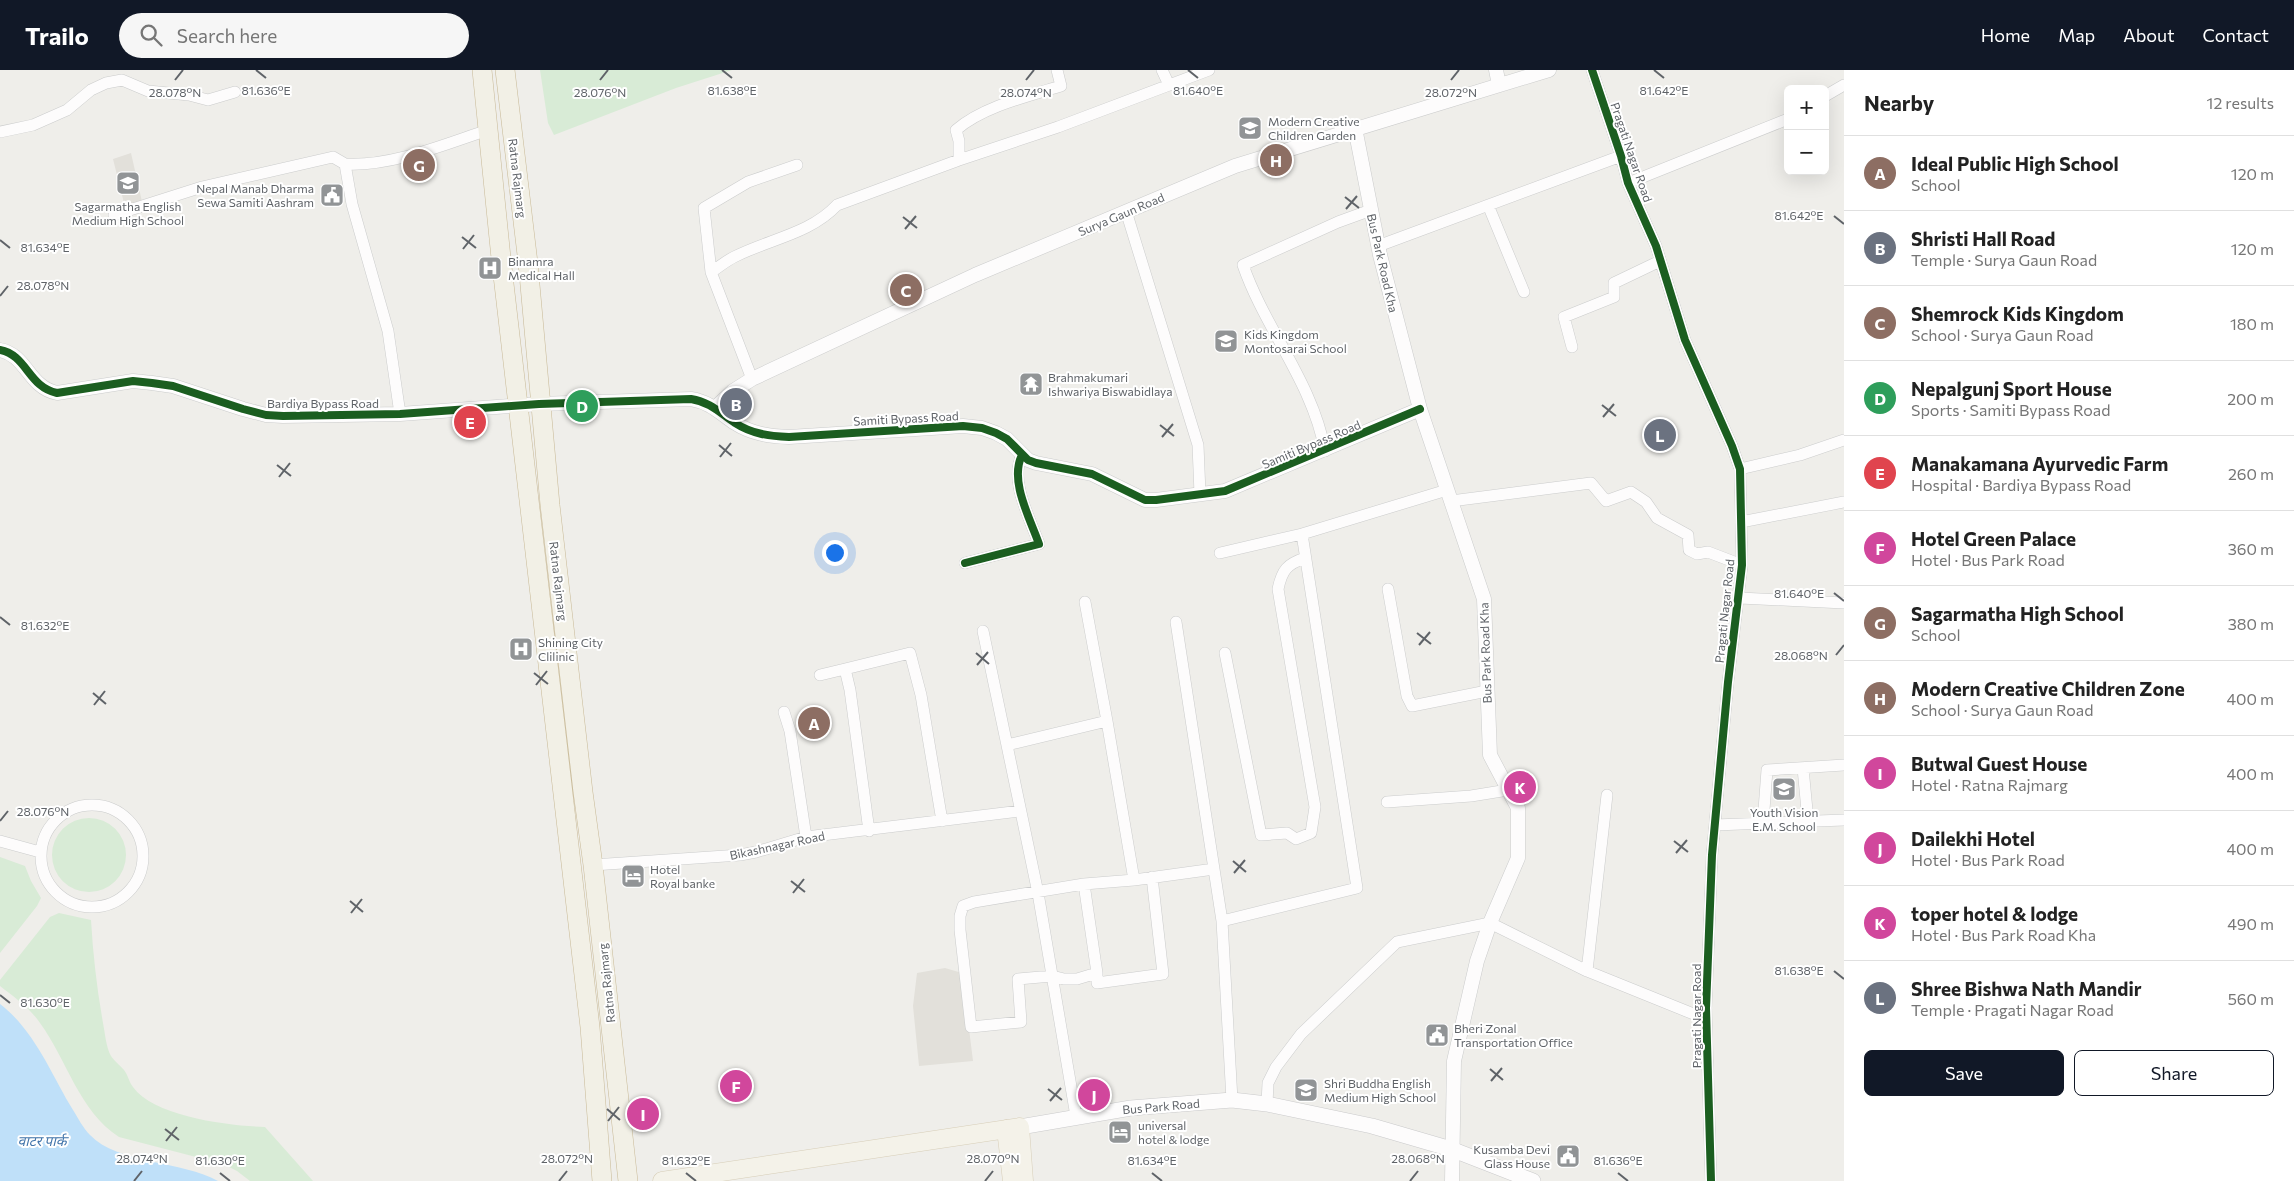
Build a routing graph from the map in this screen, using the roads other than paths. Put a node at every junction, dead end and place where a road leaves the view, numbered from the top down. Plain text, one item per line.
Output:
1 (482, 70) edge
2 (505, 70) edge
3 (1057, 70) edge
4 (1162, 70) edge
5 (1209, 70) edge
6 (1496, 70) edge
7 (1549, 70) edge
8 (1592, 70) edge
9 (120, 75) edge
10 (1169, 85) junction
11 (1499, 85) junction
12 (1844, 85) edge
13 (235, 92) dead end
14 (1829, 94) edge
15 (1784, 121) edge
16 (1354, 128) junction
17 (488, 130) junction
18 (0, 132) edge
19 (1621, 156) junction
20 (958, 160) junction
21 (346, 164) junction
22 (797, 165) dead end
23 (1628, 183) junction
24 (1488, 205) junction
25 (1371, 210) junction
26 (1126, 211) junction
27 (114, 215) dead end
28 (1378, 246) junction
29 (1660, 261) junction
30 (712, 272) junction
31 (1524, 292) dead end
32 (1572, 347) dead end
33 (0, 350) edge
34 (752, 380) junction
35 (539, 404) junction
36 (518, 405) junction
37 (715, 408) junction
38 (1420, 409) junction
39 (400, 414) junction
40 (1844, 440) edge
41 (1325, 451) junction
42 (1022, 455) junction
43 (1740, 469) junction
44 (1200, 494) junction
45 (1449, 496) junction
46 (1844, 502) edge
47 (1741, 522) junction
48 (1302, 534) junction
49 (1220, 553) dead end
50 (1306, 558) junction
51 (965, 562) dead end
52 (1742, 565) junction
53 (1388, 589) dead end
54 (1740, 598) junction
55 (1085, 602) dead end
56 (1844, 603) edge
57 (1176, 622) dead end
58 (984, 630) dead end
59 (1225, 653) dead end
60 (845, 669) junction
61 (820, 675) dead end
62 (1486, 691) junction
63 (784, 712) dead end
64 (1108, 721) junction
65 (1007, 745) junction
66 (1844, 765) edge
67 (1803, 768) junction
68 (1508, 790) junction
69 (583, 792) junction
70 (1607, 795) dead end
71 (562, 796) junction
72 (1387, 802) dead end
73 (1020, 811) junction
74 (1844, 820) edge
75 (942, 821) junction
76 (1808, 821) junction
77 (1763, 823) junction
78 (1715, 824) junction
79 (869, 831) junction
80 (806, 837) junction
81 (0, 841) edge
82 (40, 852) junction
83 (593, 865) junction
84 (1214, 869) junction
85 (1152, 877) junction
86 (1134, 880) junction
87 (1084, 884) junction
88 (1038, 893) junction
89 (1222, 921) junction
90 (1490, 922) junction
91 (1587, 971) junction
92 (1097, 972) junction
93 (1052, 976) junction
94 (1706, 1020) junction
95 (1232, 1100) junction
96 (1267, 1104) junction
97 (1076, 1116) junction
98 (1013, 1128) junction
99 (1452, 1149) junction
100 (602, 1181) edge
101 (628, 1181) edge
102 (662, 1181) edge
103 (1012, 1181) edge
104 (1024, 1181) edge
105 (1452, 1181) edge
106 (1533, 1181) edge
107 (1711, 1181) edge

1 - 17 highway, Ratna Rajmarg
2 - 35 highway, Ratna Rajmarg
3 - 20 street
4 - 10 street
5 - 10 street
6 - 11 street
7 - 11 street, Surya Gaun Road
8 - 19 street, Pragati Nagar Road
9 - 13 street
9 - 18 street
10 - 20 street
11 - 16 street, Surya Gaun Road
12 - 14 street
15 - 23 street
16 - 25 street, Bus Park Road Kha
16 - 26 street, Surya Gaun Road
17 - 21 street
17 - 36 highway, Ratna Rajmarg
19 - 23 street, Pragati Nagar Road
19 - 24 street
20 - 30 street
21 - 27 street
21 - 39 street
22 - 30 street
23 - 29 street, Pragati Nagar Road
24 - 28 street
24 - 31 street
25 - 28 street, Bus Park Road Kha
25 - 41 street
26 - 34 street, Surya Gaun Road
26 - 44 street
28 - 38 street, Bus Park Road Kha
29 - 32 street
29 - 43 street, Pragati Nagar Road
30 - 34 street
33 - 39 street, Bardiya Bypass Road
34 - 37 street, Surya Gaun Road
35 - 36 street, Samiti Bypass Road
35 - 37 street, Samiti Bypass Road
35 - 69 highway, Ratna Rajmarg
36 - 39 street, Bardiya Bypass Road
36 - 71 highway, Ratna Rajmarg
37 - 42 street, Samiti Bypass Road
38 - 41 street, Samiti Bypass Road
38 - 45 street, Bus Park Road Kha
40 - 43 street
41 - 44 street, Samiti Bypass Road
42 - 44 street, Samiti Bypass Road
42 - 51 street
43 - 47 street, Pragati Nagar Road
45 - 48 street
45 - 52 street
45 - 62 street, Bus Park Road Kha
46 - 47 street
47 - 52 street, Pragati Nagar Road
48 - 49 street
48 - 50 street
50 - 59 street
50 - 89 street
52 - 54 street, Pragati Nagar Road
53 - 62 street
54 - 56 street
54 - 78 street, Pragati Nagar Road
55 - 64 street
57 - 84 street
58 - 65 street
60 - 61 street
60 - 75 street
60 - 79 street
62 - 68 street, Bus Park Road Kha
63 - 80 street
64 - 65 street
64 - 86 street
65 - 73 street
66 - 67 street
67 - 76 street
67 - 77 street
68 - 72 street
68 - 90 street, Bus Park Road Kha
69 - 71 highway
69 - 83 highway, Ratna Rajmarg
70 - 91 street
71 - 100 highway, Ratna Rajmarg
73 - 75 street, Bikashnagar Road
73 - 88 street
74 - 76 street
75 - 79 street, Bikashnagar Road
76 - 77 street
77 - 78 street
78 - 94 street, Pragati Nagar Road
79 - 80 street, Bikashnagar Road
80 - 83 street, Bikashnagar Road
81 - 82 street
82 - 82 street
83 - 101 highway, Ratna Rajmarg
84 - 85 street
84 - 89 street
85 - 86 street
85 - 92 street
86 - 87 street
87 - 88 street
87 - 92 street
88 - 93 street
88 - 93 street
89 - 95 street
90 - 91 street
90 - 96 street
90 - 99 street, Bus Park Road Kha
91 - 94 street
92 - 93 street
93 - 97 street
94 - 107 street, Pragati Nagar Road
95 - 96 main road, Bus Park Road
95 - 97 main road, Bus Park Road
96 - 99 main road, Bus Park Road
97 - 98 main road, Bus Park Road
98 - 102 main road, Bus Park Road
98 - 103 main road
98 - 104 main road
99 - 105 street, Bus Park Road Kha
99 - 106 main road, Bus Park Road

